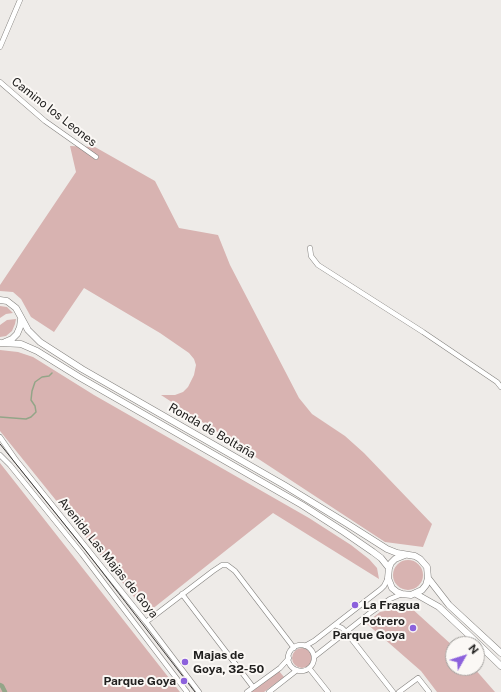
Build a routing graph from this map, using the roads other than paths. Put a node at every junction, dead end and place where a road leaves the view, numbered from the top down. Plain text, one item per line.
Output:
1 (20, 0) edge
2 (0, 47) edge
3 (0, 82) edge
4 (96, 157) dead end
5 (310, 248) dead end
6 (0, 300) edge
7 (20, 314) junction
8 (2, 343) edge
9 (501, 387) edge
10 (0, 437) edge
11 (0, 455) edge
12 (405, 555) junction
13 (389, 568) junction
14 (388, 578) junction
15 (428, 578) junction
16 (182, 594) junction
17 (402, 594) junction
18 (416, 594) junction
19 (146, 622) junction
20 (335, 625) junction
21 (346, 632) junction
22 (305, 646) junction
23 (294, 648) junction
24 (501, 653) edge
25 (314, 657) junction
26 (289, 658) junction
27 (501, 666) edge
28 (309, 668) junction
29 (297, 670) junction
30 (253, 687) junction
31 (187, 692) edge
32 (200, 692) edge
33 (247, 692) edge
34 (269, 692) edge
35 (328, 692) edge
36 (393, 692) edge
37 (399, 692) edge
38 (429, 692) edge

1 - 2 street
3 - 4 street, Camino los Leones
5 - 9 street
6 - 7 main road, Ronda de Boltaña
7 - 8 main road, Ronda de Boltaña
7 - 12 main road, Ronda de Boltaña
8 - 13 main road, Ronda de Boltaña
10 - 19 street, Avenida Las Majas de Goya
11 - 31 street, Avenida Las Majas de Goya
12 - 13 main road
12 - 15 main road, Ronda de Boltaña
13 - 14 main road
14 - 17 main road
14 - 20 street
15 - 18 main road
15 - 24 main road, Ronda de Boltaña
16 - 19 street
16 - 23 street
16 - 30 street
17 - 18 main road
17 - 21 street
18 - 27 main road
19 - 32 street, Avenida Las Majas de Goya
20 - 21 street
20 - 22 street
21 - 25 street
21 - 36 street
22 - 23 street
22 - 25 street
23 - 26 street
25 - 28 street
26 - 29 street
26 - 30 street
28 - 29 street
28 - 35 street
29 - 34 street
30 - 33 street
37 - 38 street

